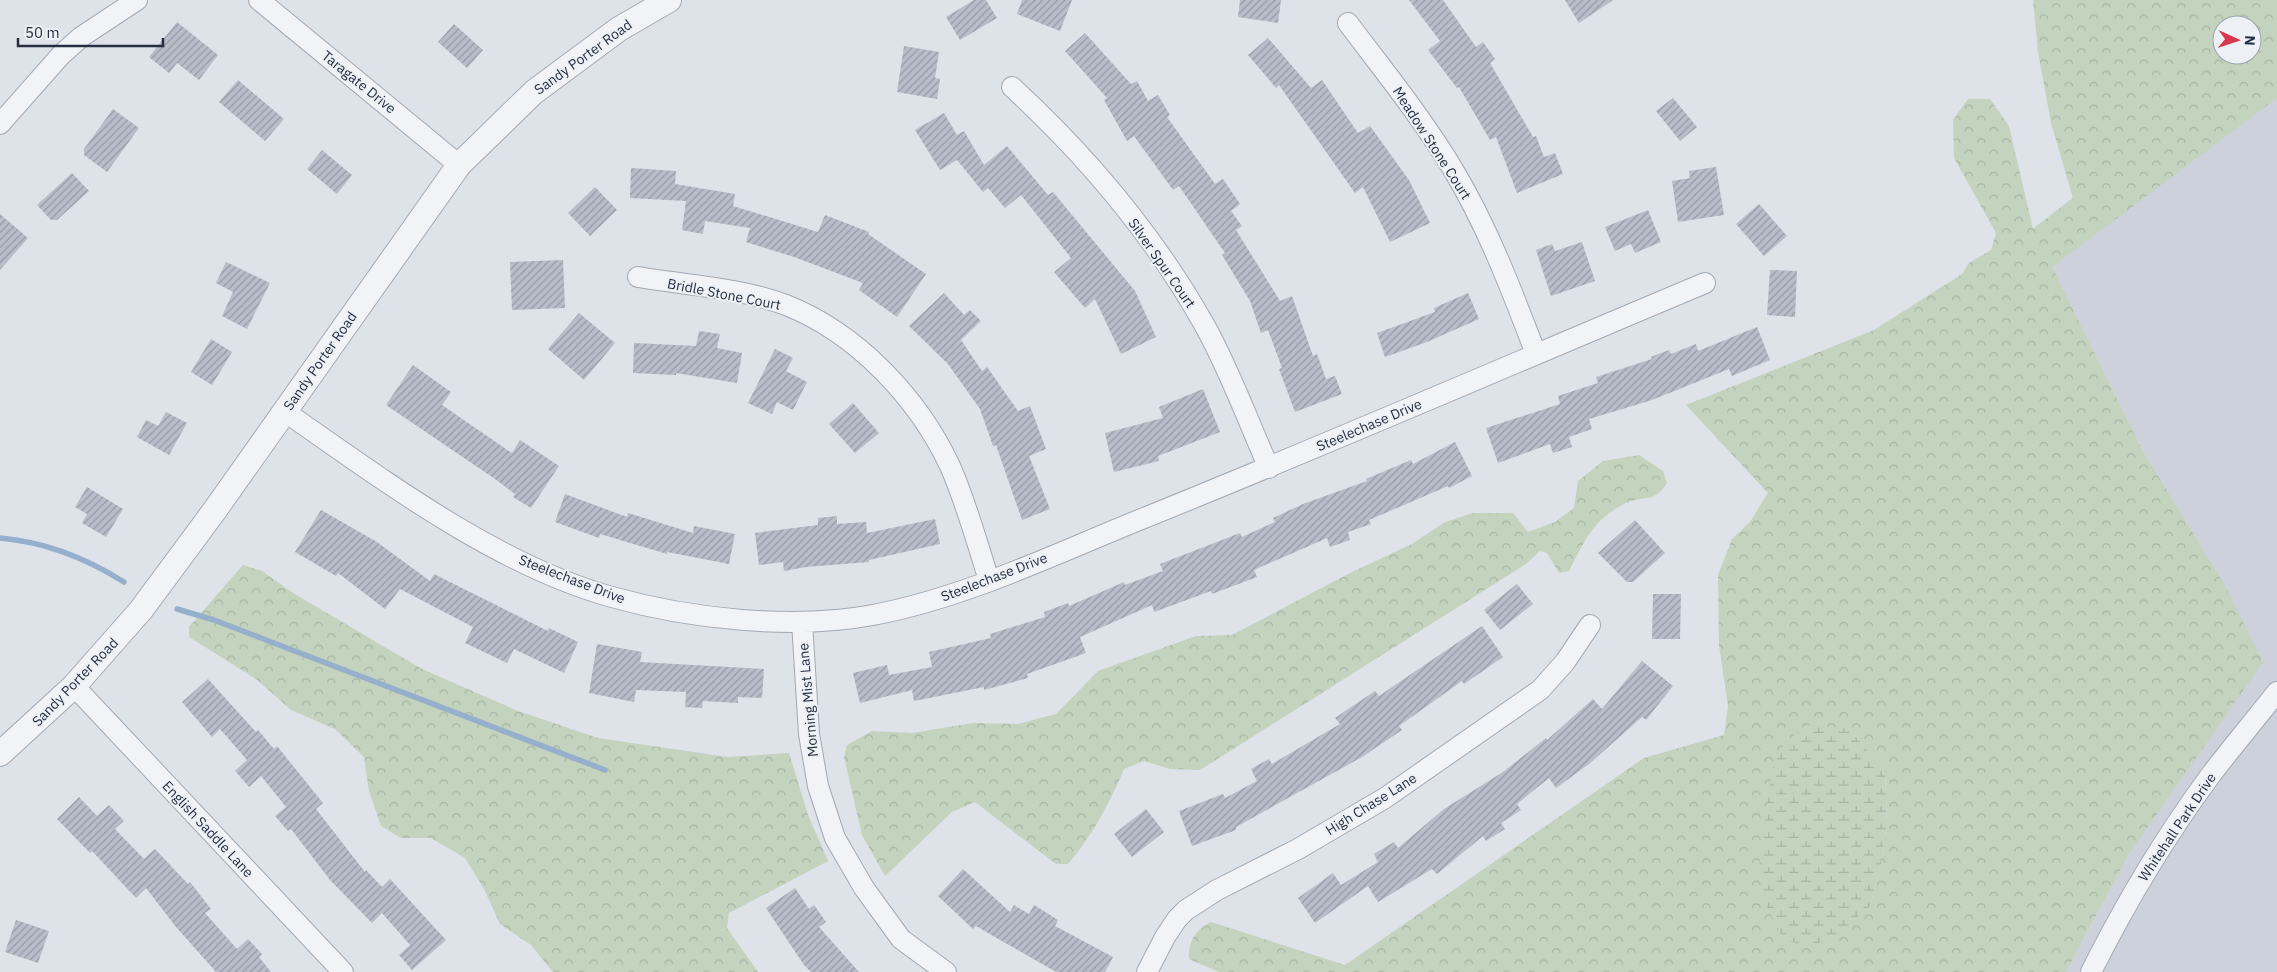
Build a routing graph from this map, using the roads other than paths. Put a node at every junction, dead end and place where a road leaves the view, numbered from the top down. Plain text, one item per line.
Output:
1 (137, 0) edge
2 (259, 0) edge
3 (669, 0) edge
4 (1348, 23) dead end
5 (1012, 87) dead end
6 (0, 124) edge
7 (459, 165) junction
8 (638, 277) dead end
9 (1705, 283) dead end
10 (1536, 354) junction
11 (284, 411) junction
12 (1269, 468) junction
13 (989, 580) junction
14 (802, 622) junction
15 (1590, 624) dead end
16 (74, 686) junction
17 (2277, 692) edge
18 (0, 754) edge
19 (343, 972) edge
20 (946, 972) edge
21 (1147, 972) edge
22 (2091, 972) edge

1 - 6 street
2 - 7 street, Taragate Drive
3 - 7 street, Sandy Porter Road
4 - 10 street, Meadow Stone Court
5 - 12 street, Silver Spur Court
7 - 11 street, Sandy Porter Road
8 - 13 street, Bridle Stone Court
9 - 10 street, Steelechase Drive
10 - 12 street, Steelechase Drive
11 - 14 street, Steelechase Drive
11 - 16 street, Sandy Porter Road
12 - 13 street, Steelechase Drive
13 - 14 street, Steelechase Drive
14 - 20 street, Morning Mist Lane
15 - 21 street, High Chase Lane
16 - 18 street, Sandy Porter Road
16 - 19 street, English Saddle Lane
17 - 22 street, Whitehall Park Drive

